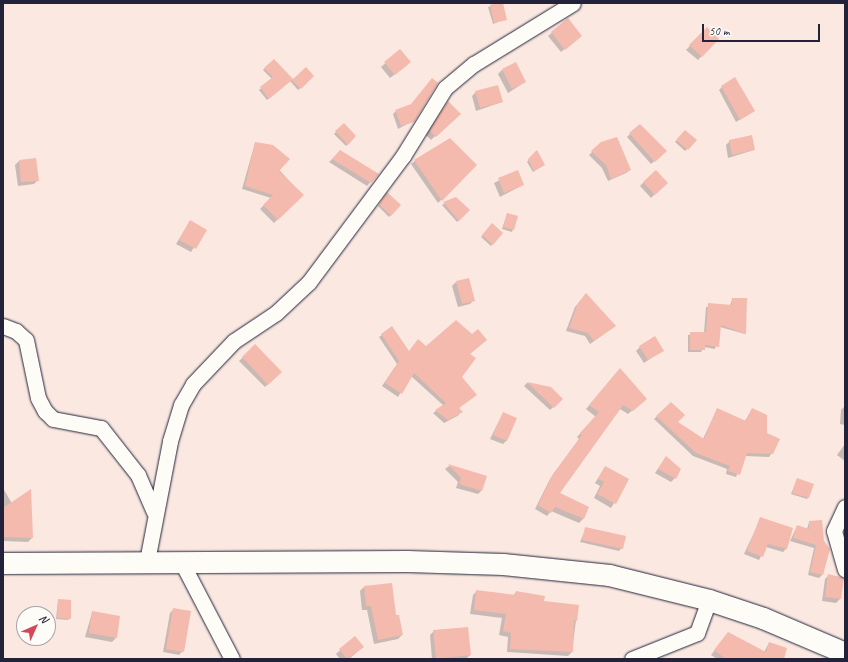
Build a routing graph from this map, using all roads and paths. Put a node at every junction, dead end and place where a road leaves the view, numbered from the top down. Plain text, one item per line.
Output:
1 (573, 3) edge
2 (3, 326) edge
3 (845, 507) edge
4 (154, 512) junction
5 (147, 561) junction
6 (181, 561) junction
7 (3, 563) edge
8 (845, 569) edge
9 (708, 600) junction
10 (845, 653) edge
11 (232, 659) edge
12 (632, 659) edge

1 - 4 street
2 - 4 street
3 - 8 street
4 - 5 street
5 - 6 main road
5 - 7 main road
6 - 9 main road
6 - 11 street
9 - 10 main road
9 - 12 street

